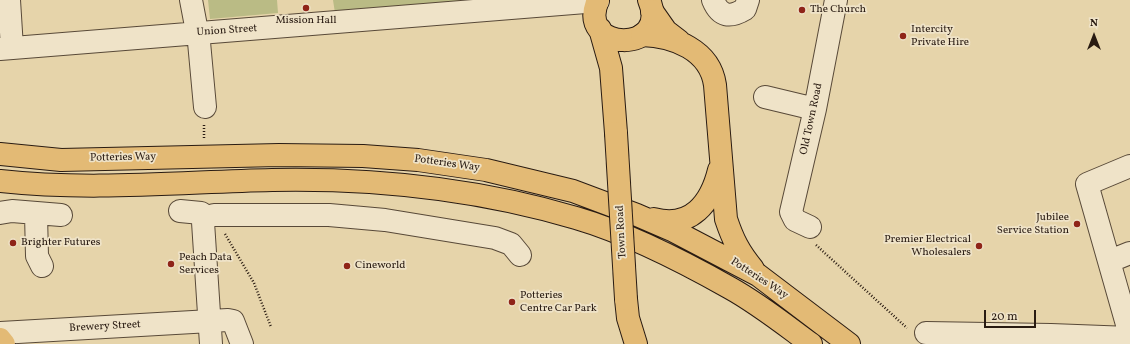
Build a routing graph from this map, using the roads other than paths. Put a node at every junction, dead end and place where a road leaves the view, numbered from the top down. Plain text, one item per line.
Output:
1 (9, 0) edge
2 (190, 0) edge
3 (598, 0) edge
4 (713, 0) edge
5 (748, 0) edge
6 (836, 0) edge
7 (650, 6) edge
8 (600, 29) junction
9 (196, 34) junction
10 (637, 37) junction
11 (684, 45) junction
12 (6, 48) edge
13 (765, 97) dead end
14 (205, 107) dead end
15 (815, 108) junction
16 (615, 126) junction
17 (0, 154) edge
18 (721, 164) junction
19 (1130, 166) edge
20 (0, 181) edge
21 (180, 211) dead end
22 (0, 213) edge
23 (36, 214) junction
24 (61, 215) dead end
25 (637, 215) junction
26 (211, 216) junction
27 (808, 226) road end
28 (1130, 253) edge
29 (520, 255) dead end
30 (40, 261) dead end
31 (1110, 261) junction
32 (758, 275) junction
33 (210, 321) junction
34 (917, 331) road end
35 (0, 333) edge
36 (1130, 336) edge
37 (0, 339) edge
38 (1052, 339) edge
39 (4, 344) edge
40 (211, 344) edge
41 (242, 344) edge
42 (636, 344) edge
43 (811, 344) edge
44 (849, 344) edge

1 - 12 street
2 - 9 street
3 - 8 main road, Town Road
3 - 9 street, Union Street
4 - 5 street
6 - 15 street, Old Town Road
7 - 10 main road, Town Road
7 - 11 main road
8 - 10 main road
8 - 16 main road, Town Road
9 - 12 street, Union Street
9 - 14 street
10 - 11 main road
10 - 16 main road, Town Road
11 - 18 main road
13 - 15 street
15 - 27 street, Old Town Road
16 - 42 main road, Town Road, bridge
17 - 25 main road, Potteries Way
18 - 25 main road
18 - 32 main road
19 - 31 street
20 - 43 main road
21 - 26 street
22 - 23 street
23 - 24 street
23 - 30 street
25 - 32 main road, Potteries Way
26 - 29 street
26 - 33 street
28 - 31 street
31 - 36 street
32 - 44 main road, Potteries Way
33 - 35 street, Brewery Street
33 - 40 street
33 - 41 street, Brewery Street
34 - 38 street
36 - 38 street
37 - 39 main road

